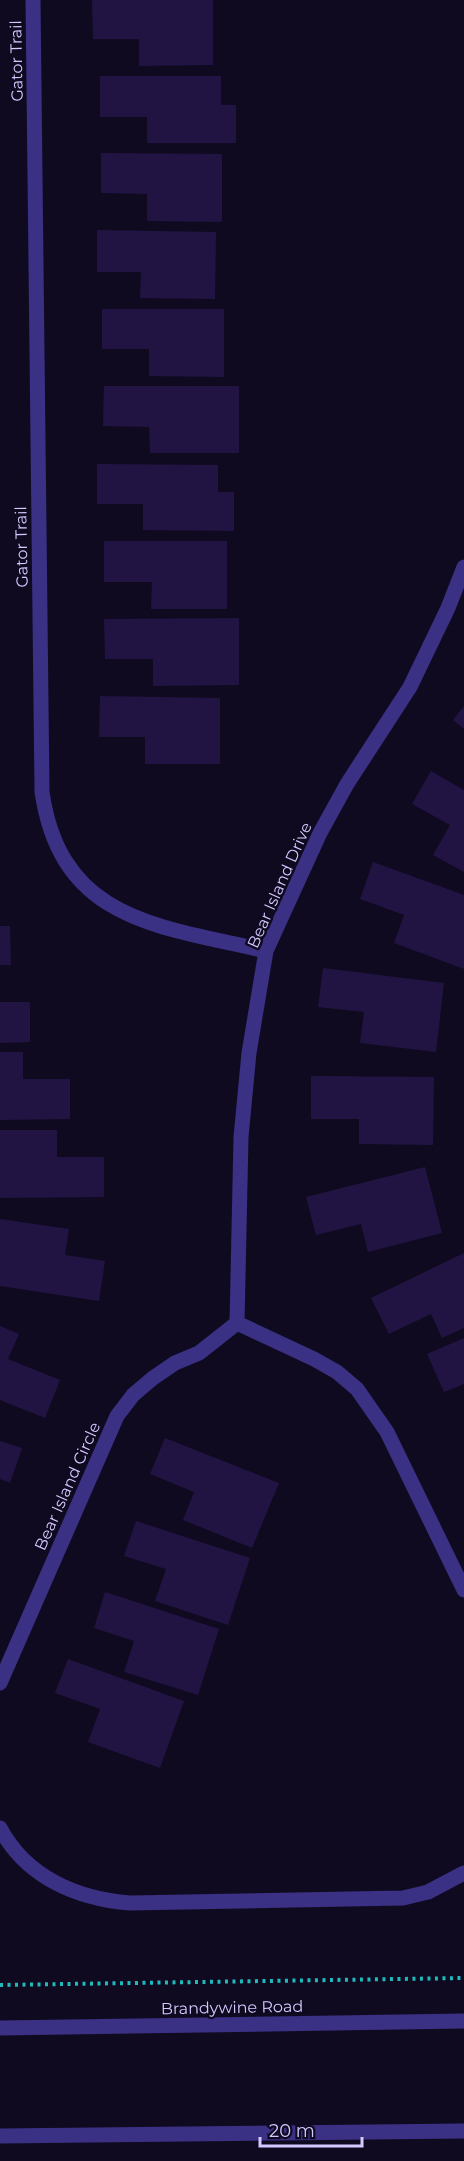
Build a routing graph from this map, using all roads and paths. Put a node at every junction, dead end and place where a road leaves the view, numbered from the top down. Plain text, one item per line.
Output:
1 (33, 0) edge
2 (464, 567) edge
3 (266, 951) junction
4 (237, 1323) junction
5 (464, 1590) edge
6 (0, 1683) edge
7 (0, 1828) edge
8 (464, 1873) edge
9 (464, 1978) edge
10 (0, 1985) edge
11 (464, 2021) edge
12 (0, 2028) edge
13 (464, 2131) edge
14 (0, 2136) edge

1 - 3 street, Gator Trail
2 - 3 street, Bear Island Drive
3 - 4 street, Bear Island Drive
4 - 5 street
4 - 6 street, Bear Island Circle
7 - 8 street
9 - 10 path
11 - 12 street, Brandywine Road
13 - 14 street

